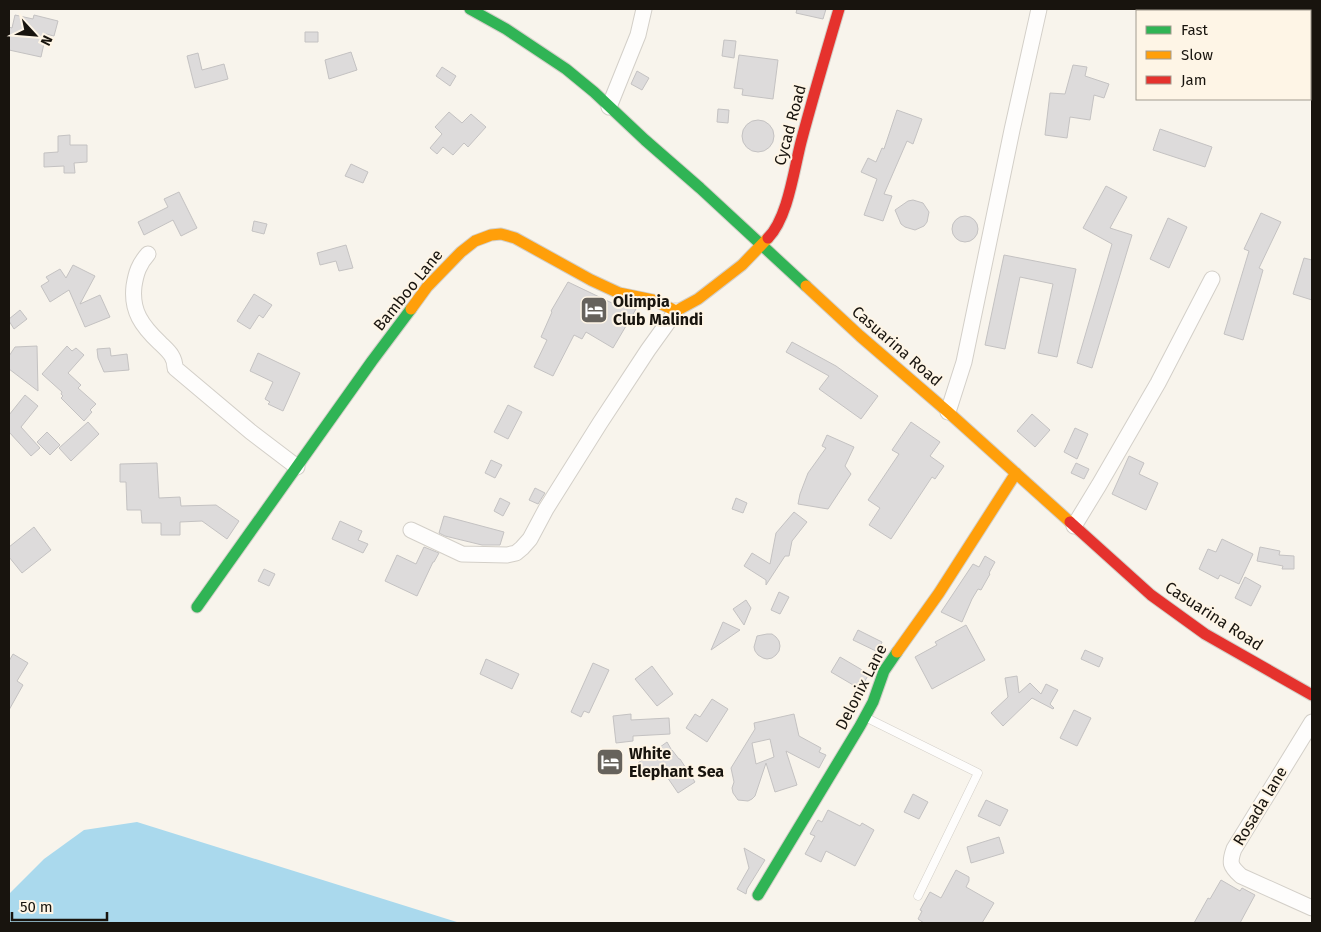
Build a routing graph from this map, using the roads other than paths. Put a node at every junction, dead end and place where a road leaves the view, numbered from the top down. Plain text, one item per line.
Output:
1 (470, 9) edge
2 (644, 9) edge
3 (839, 9) edge
4 (1039, 9) edge
5 (609, 107) junction
6 (761, 245) junction
7 (148, 254) dead end
8 (1212, 279) dead end
9 (676, 311) junction
10 (948, 412) junction
11 (297, 467) junction
12 (1016, 473) junction
13 (1074, 526) junction
14 (411, 530) dead end
15 (197, 607) dead end
16 (1312, 694) edge
17 (865, 718) junction
18 (1312, 722) edge
19 (758, 895) dead end
20 (918, 896) dead end
21 (1312, 908) edge

1 - 5 street, Casuarina Road
2 - 5 street
3 - 6 street, Cycad Road
4 - 10 street
5 - 6 street, Casuarina Road
6 - 9 street
6 - 10 street, Casuarina Road
7 - 11 street
8 - 13 street
9 - 11 street, Bamboo Lane
9 - 14 street
10 - 12 street, Casuarina Road
11 - 15 street, Bamboo Lane
12 - 13 street, Casuarina Road
12 - 17 street, Delonix Lane
13 - 16 street, Casuarina Road
17 - 19 street, Delonix Lane
17 - 20 lane
18 - 21 street, Rosada lane

